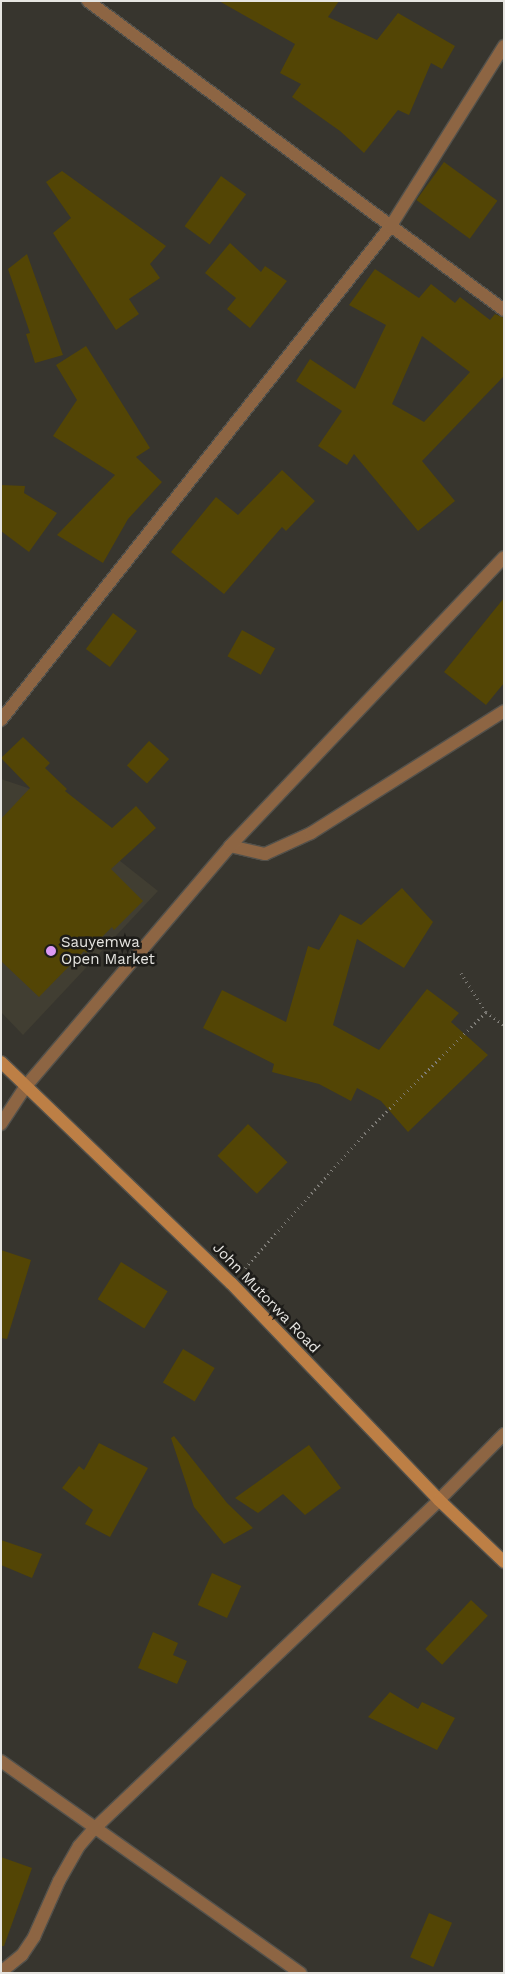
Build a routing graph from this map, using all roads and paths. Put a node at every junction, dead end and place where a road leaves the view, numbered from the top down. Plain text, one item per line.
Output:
1 (88, 1) edge
2 (504, 46) edge
3 (390, 227) junction
4 (504, 310) edge
5 (504, 557) edge
6 (504, 711) edge
7 (1, 720) edge
8 (230, 846) junction
9 (461, 973) dead end
10 (486, 1012) junction
11 (504, 1025) edge
12 (1, 1062) edge
13 (26, 1086) junction
14 (1, 1124) edge
15 (231, 1283) junction
16 (504, 1434) edge
17 (439, 1500) junction
18 (504, 1562) edge
19 (1, 1761) edge
20 (94, 1829) junction
21 (1, 1972) edge
22 (300, 1973) edge

1 - 3 street
2 - 3 street
3 - 4 street
3 - 7 street
5 - 8 street
6 - 8 street
8 - 13 street
9 - 10 path
10 - 11 path
10 - 15 path
12 - 13 street, John Mutorwa Road
13 - 14 street
13 - 15 street, John Mutorwa Road
15 - 17 street, John Mutorwa Road
16 - 17 street
17 - 18 street, John Mutorwa Road
17 - 20 street
19 - 20 street
20 - 21 street
20 - 22 street

